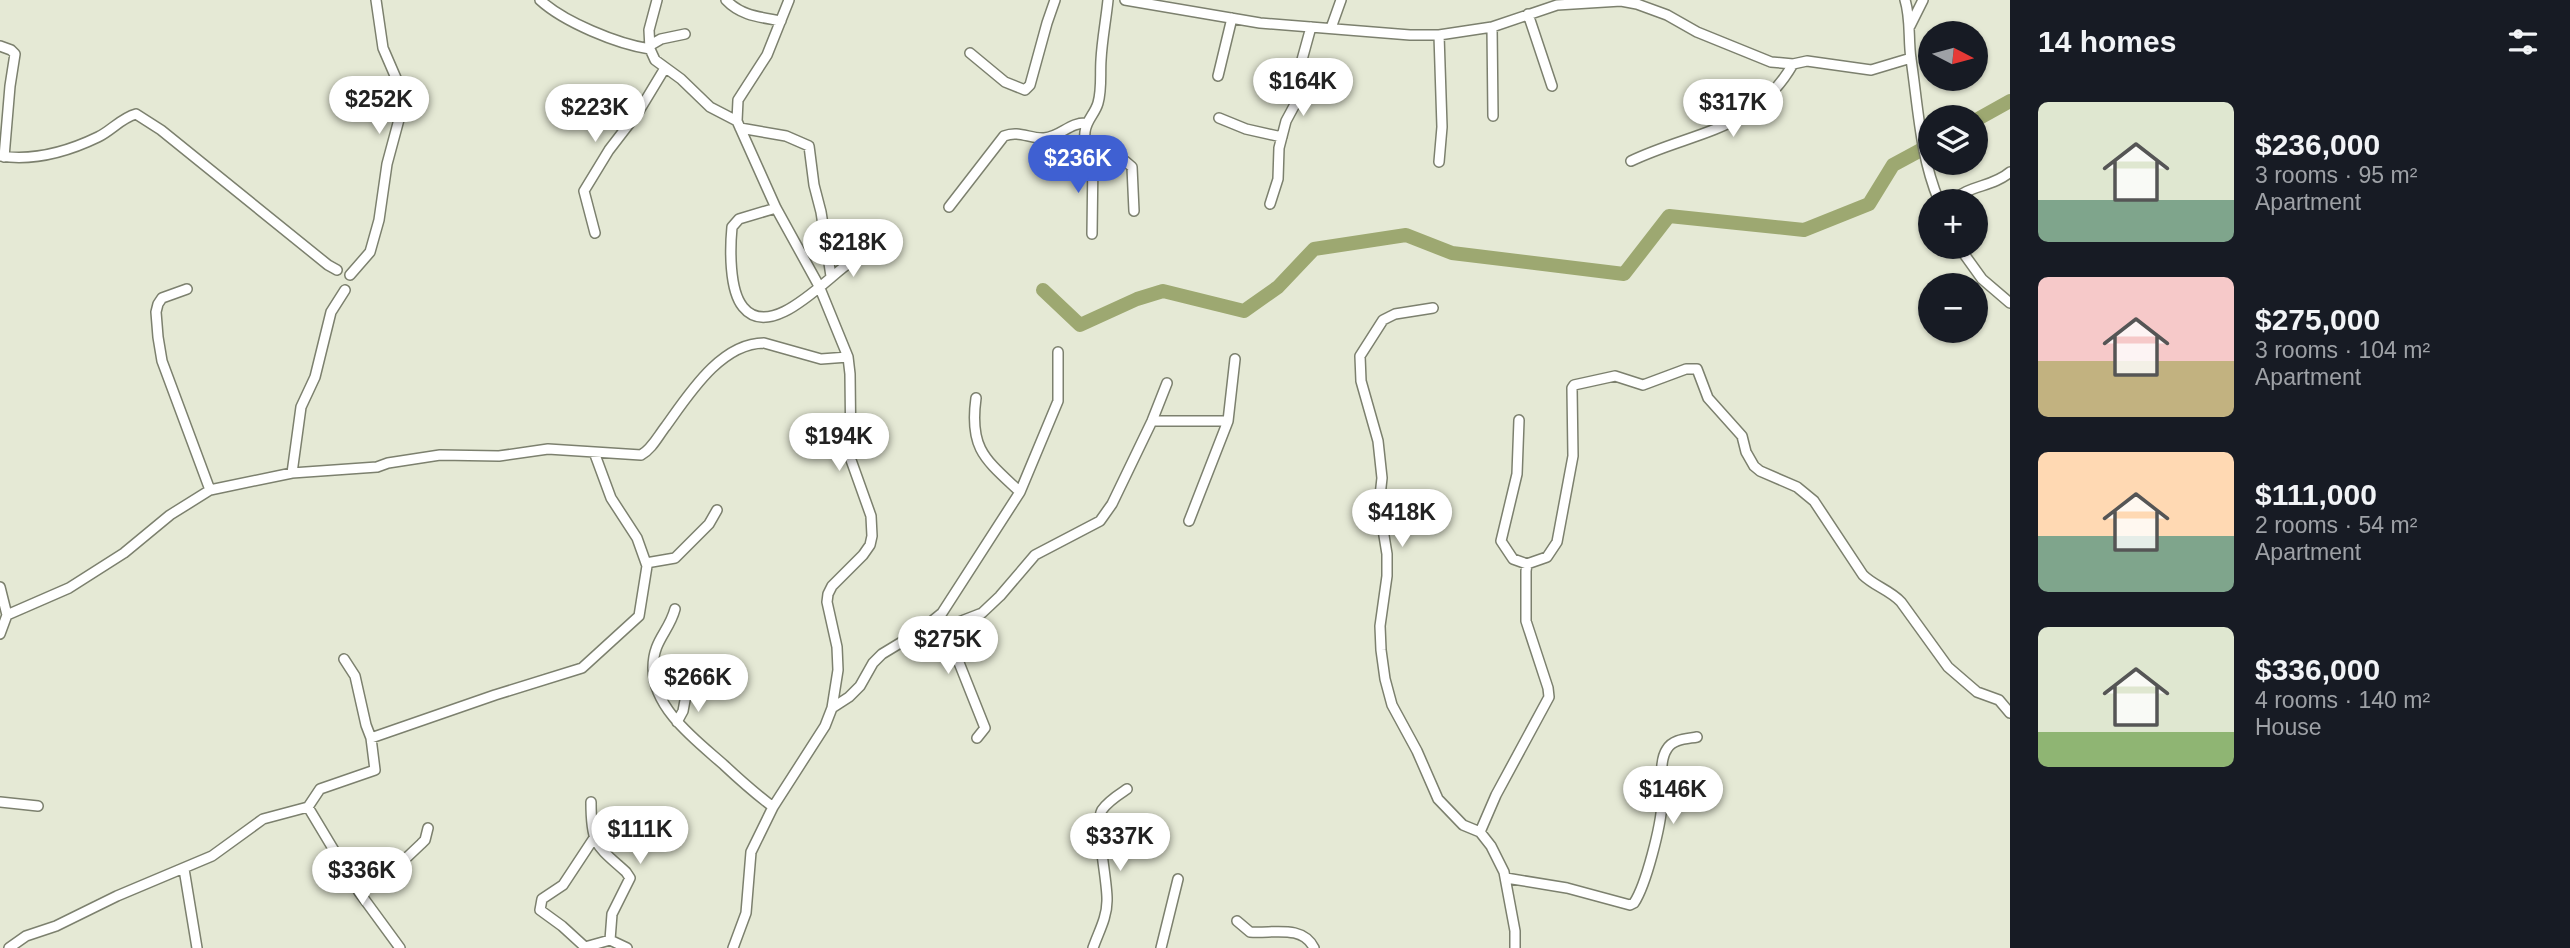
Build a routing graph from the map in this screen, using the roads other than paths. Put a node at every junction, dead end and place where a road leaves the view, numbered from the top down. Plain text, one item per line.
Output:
1 (376, 0) edge
2 (540, 0) edge
3 (657, 0) edge
4 (726, 0) edge
5 (789, 0) edge
6 (1055, 0) edge
7 (1109, 0) edge
8 (1125, 0) edge
9 (1194, 0) edge
10 (1341, 0) edge
11 (1905, 0) edge
12 (1923, 0) edge
13 (1146, 2) edge
14 (1192, 11) junction
15 (1528, 14) junction
16 (1232, 18) junction
17 (781, 21) junction
18 (1311, 27) junction
19 (1492, 27) junction
20 (1331, 28) junction
21 (1909, 28) junction
22 (685, 34) dead end
23 (1439, 34) junction
24 (0, 46) edge
25 (649, 48) junction
26 (970, 53) dead end
27 (1911, 58) junction
28 (1793, 64) junction
29 (664, 68) junction
30 (1218, 76) dead end
31 (1552, 86) dead end
32 (1493, 116) dead end
33 (1219, 118) dead end
34 (1087, 123) junction
35 (739, 125) junction
36 (1282, 137) junction
37 (2, 156) edge
38 (1093, 157) junction
39 (1631, 161) dead end
40 (1439, 162) dead end
41 (2010, 172) edge
42 (1934, 189) edge
43 (1974, 189) edge
44 (1270, 204) dead end
45 (949, 207) dead end
46 (776, 208) junction
47 (1134, 211) dead end
48 (595, 233) dead end
49 (1092, 234) dead end
50 (878, 253) dead end
51 (1968, 259) edge
52 (337, 270) dead end
53 (350, 275) dead end
54 (831, 276) junction
55 (820, 286) junction
56 (187, 289) dead end
57 (345, 290) dead end
58 (2010, 303) edge
59 (1433, 308) dead end
60 (1058, 352) dead end
61 (848, 357) junction
62 (1235, 359) dead end
63 (1167, 383) dead end
64 (976, 398) dead end
65 (1518, 420) dead end
66 (1152, 421) junction
67 (1228, 421) junction
68 (594, 452) junction
69 (292, 473) junction
70 (210, 490) junction
71 (1020, 492) junction
72 (717, 510) dead end
73 (1189, 521) dead end
74 (646, 564) junction
75 (1527, 564) junction
76 (0, 587) edge
77 (675, 609) dead end
78 (7, 615) junction
79 (937, 618) junction
80 (946, 630) junction
81 (0, 634) edge
82 (344, 659) dead end
83 (686, 695) dead end
84 (832, 708) junction
85 (2010, 713) edge
86 (677, 722) junction
87 (1696, 737) dead end
88 (371, 738) junction
89 (977, 738) dead end
90 (1127, 789) dead end
91 (0, 802) edge
92 (591, 802) dead end
93 (38, 806) dead end
94 (308, 807) junction
95 (773, 807) junction
96 (428, 828) dead end
97 (1480, 832) junction
98 (594, 838) junction
99 (184, 869) junction
100 (1506, 878) junction
101 (1178, 879) dead end
102 (359, 892) junction
103 (1237, 921) dead end
104 (610, 940) junction
105 (9, 948) edge
106 (197, 948) edge
107 (400, 948) edge
108 (627, 948) edge
109 (733, 948) edge
110 (1093, 948) edge
111 (1161, 948) edge
112 (1314, 948) edge
113 (1515, 948) edge

1 - 53 street
2 - 25 street
3 - 25 street
4 - 17 street
5 - 17 street
6 - 26 street
7 - 34 street
8 - 13 street
9 - 14 street
10 - 20 street
11 - 21 street
12 - 21 street
13 - 14 street
14 - 16 street
15 - 19 street
15 - 28 street
15 - 31 street
16 - 18 street
16 - 30 street
17 - 35 street
18 - 20 street
18 - 36 street
19 - 23 street
19 - 32 street
20 - 23 street
21 - 27 street
22 - 25 street
23 - 40 street
24 - 37 street
25 - 29 street
27 - 28 street
27 - 42 street
28 - 39 street
29 - 35 street
29 - 48 street
33 - 36 street
34 - 38 street
34 - 45 street
35 - 46 street
35 - 54 street
36 - 44 street
37 - 52 street
38 - 47 street
38 - 49 street
41 - 43 street
46 - 55 street
46 - 55 street
50 - 54 street
51 - 58 street
54 - 55 street
55 - 61 street
56 - 70 street
57 - 69 street
59 - 97 street
60 - 71 street
61 - 68 street
61 - 84 street
62 - 67 street
63 - 66 street
64 - 71 street
65 - 75 street
66 - 67 street
66 - 80 street
67 - 73 street
68 - 69 street
68 - 74 street
69 - 70 street
70 - 78 street
71 - 79 street
72 - 74 street
74 - 88 street
75 - 85 street
75 - 97 street
76 - 78 street
77 - 86 street
78 - 81 street
79 - 80 street
79 - 84 street
80 - 89 street
82 - 88 street
83 - 86 street
84 - 95 street
86 - 95 street
87 - 100 street
88 - 94 street
90 - 110 street
91 - 93 street
92 - 98 street
94 - 99 street
94 - 102 street
95 - 109 street
96 - 102 street
97 - 100 street
98 - 104 street
98 - 104 street
99 - 105 street
99 - 106 street
100 - 113 street
101 - 111 street
102 - 107 street
103 - 112 street
104 - 108 street

